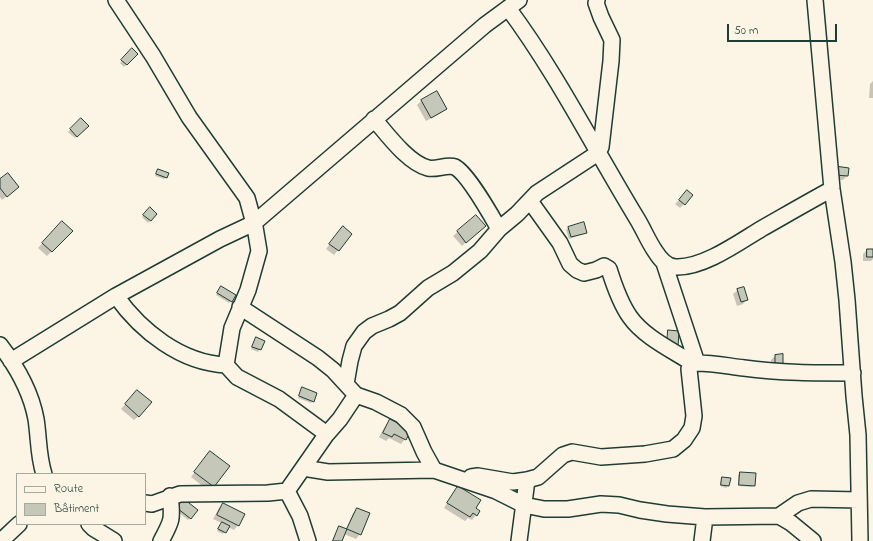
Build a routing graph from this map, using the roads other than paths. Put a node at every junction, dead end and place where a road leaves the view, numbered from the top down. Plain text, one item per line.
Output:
1 (116, 0) edge
2 (597, 0) edge
3 (815, 0) edge
4 (514, 4) edge
5 (374, 119) junction
6 (598, 153) junction
7 (832, 190) junction
8 (530, 201) junction
9 (254, 223) junction
10 (499, 229) junction
11 (664, 263) junction
12 (116, 296) junction
13 (240, 307) junction
14 (0, 345) edge
15 (12, 362) junction
16 (694, 363) junction
17 (226, 365) junction
18 (852, 373) junction
19 (346, 384) junction
20 (356, 395) junction
21 (326, 435) junction
22 (303, 468) junction
23 (434, 470) junction
24 (41, 471) edge
25 (458, 477) junction
26 (527, 480) junction
27 (287, 491) junction
28 (170, 496) junction
29 (859, 500) junction
30 (146, 503) edge
31 (524, 505) junction
32 (779, 516) junction
33 (705, 517) junction
34 (17, 525) edge
35 (90, 525) edge
36 (2, 541) edge
37 (114, 541) edge
38 (161, 541) edge
39 (308, 541) edge
40 (519, 541) edge
41 (702, 541) edge
42 (813, 541) edge
43 (860, 541) edge

1 - 9 street
2 - 6 street
3 - 7 street
4 - 5 street
4 - 6 street
5 - 9 street
5 - 10 street
6 - 8 street
6 - 11 street
7 - 11 street
7 - 18 street
8 - 10 street
8 - 16 street
9 - 12 street
9 - 13 street
10 - 19 street
11 - 16 street
12 - 15 street
12 - 17 street
13 - 17 street
13 - 19 street
14 - 15 street
15 - 24 street
16 - 18 street
16 - 26 street
17 - 21 street
18 - 29 street
19 - 20 street
20 - 21 street
20 - 23 street
21 - 22 street
22 - 23 street
22 - 27 street
23 - 25 street
25 - 26 street
25 - 31 street
26 - 31 street
27 - 28 street
27 - 39 street
28 - 30 street
28 - 38 street
29 - 32 street
29 - 43 street
31 - 33 street
31 - 40 street
32 - 33 street
32 - 42 street
33 - 41 street
34 - 36 street
35 - 37 street

